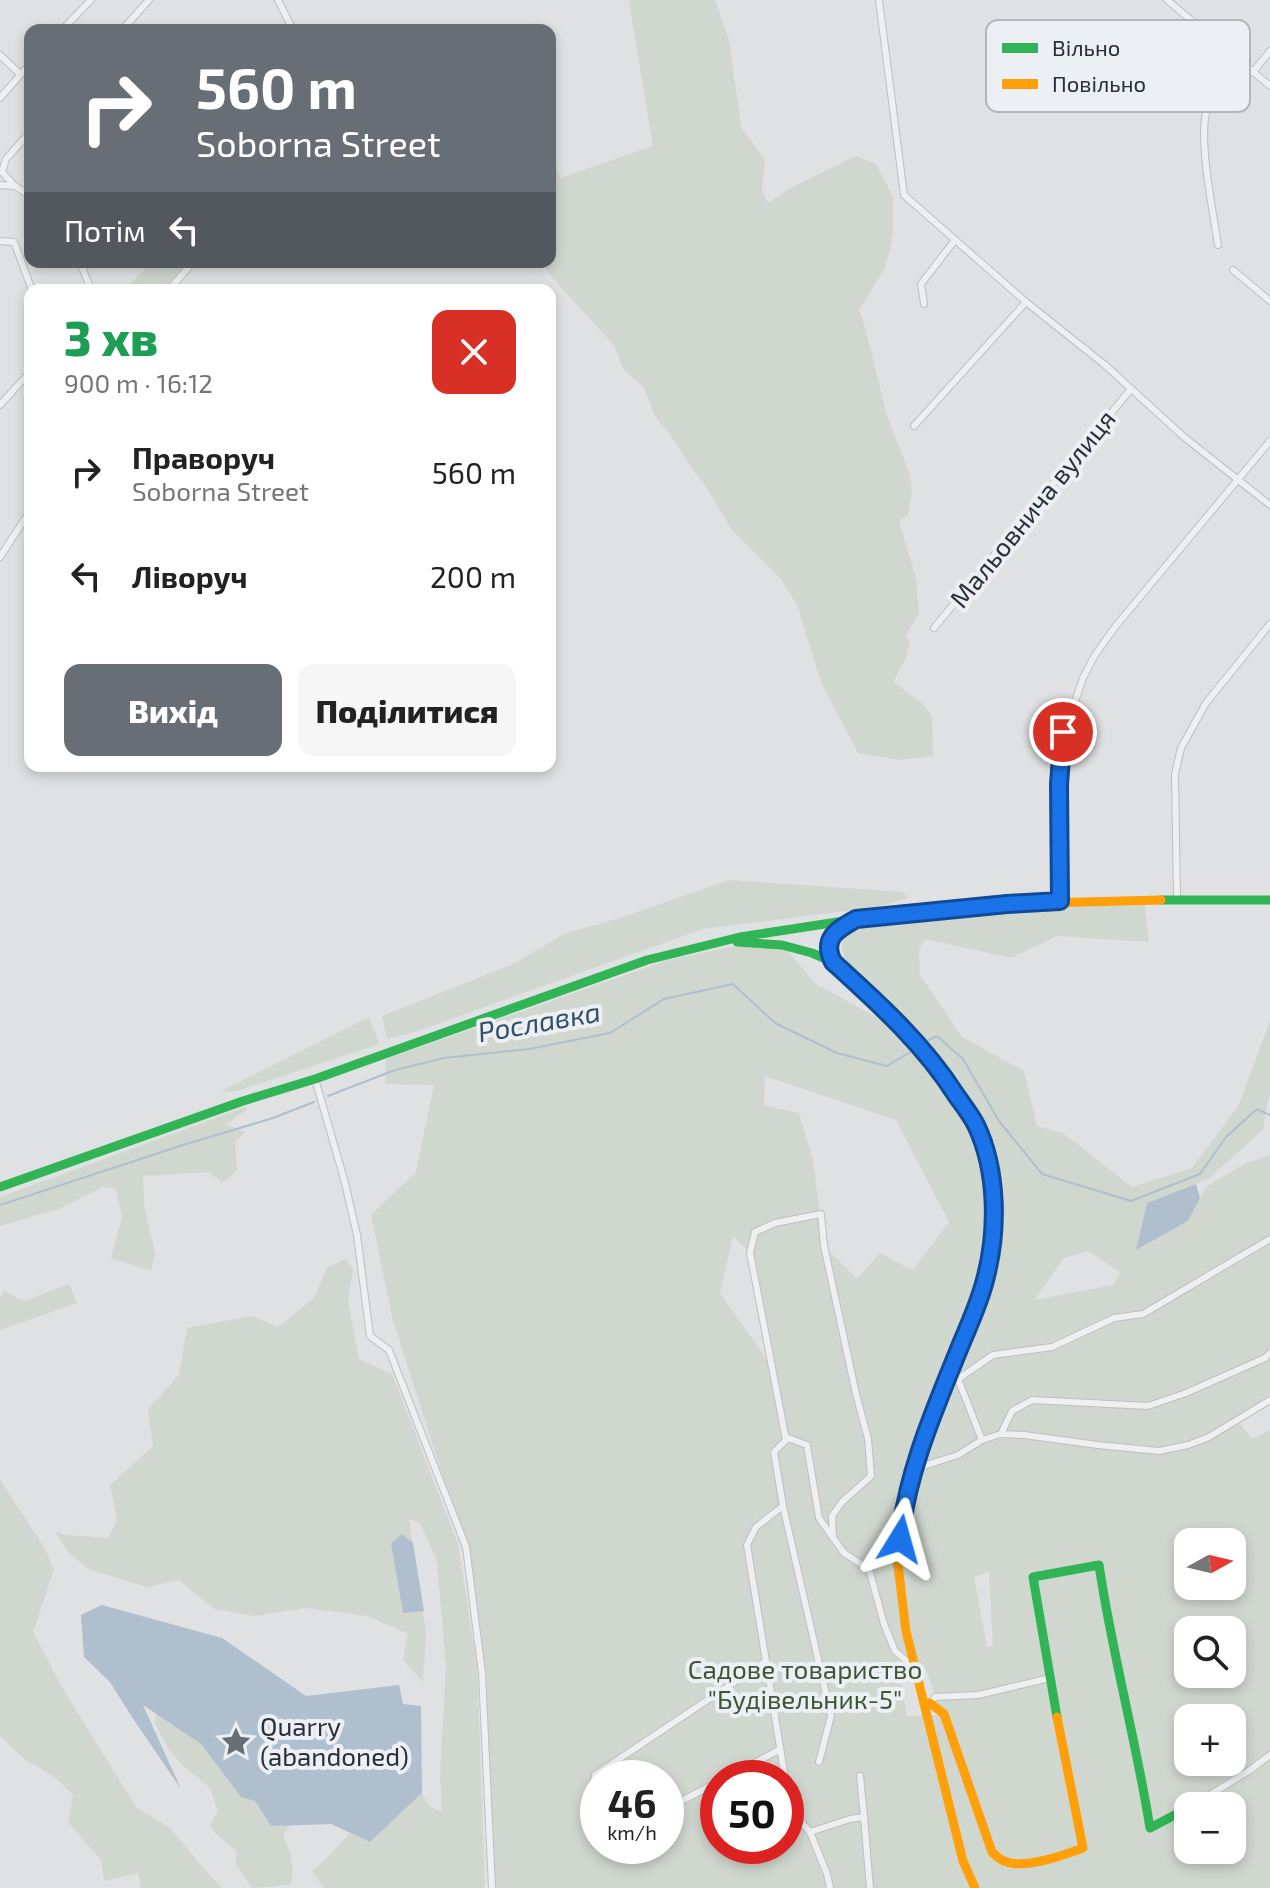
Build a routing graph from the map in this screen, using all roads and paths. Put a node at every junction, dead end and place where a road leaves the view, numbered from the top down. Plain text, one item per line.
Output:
1 (91, 0) edge
2 (149, 0) edge
3 (278, 0) edge
4 (879, 0) edge
5 (1167, 0) edge
6 (1191, 20) edge
7 (68, 24) edge
8 (127, 24) edge
9 (290, 24) edge
10 (1270, 51) edge
11 (0, 55) edge
12 (24, 70) edge
13 (1250, 70) edge
14 (1253, 72) junction
15 (20, 74) junction
16 (1270, 86) edge
17 (0, 98) edge
18 (1206, 112) edge
19 (24, 139) edge
20 (0, 185) edge
21 (15, 186) junction
22 (24, 192) edge
23 (955, 240) junction
24 (0, 241) edge
25 (1218, 245) dead end
26 (188, 268) edge
27 (1233, 270) dead end
28 (30, 284) edge
29 (174, 284) edge
30 (1270, 301) edge
31 (1026, 302) junction
32 (924, 304) dead end
33 (24, 379) edge
34 (1131, 389) junction
35 (0, 405) edge
36 (914, 426) dead end
37 (1270, 441) edge
38 (1238, 480) junction
39 (1270, 505) edge
40 (24, 520) edge
41 (0, 557) edge
42 (1270, 624) edge
43 (934, 628) dead end
44 (1177, 900) junction
45 (1270, 900) edge
46 (1060, 901) junction
47 (856, 919) junction
48 (722, 941) junction
49 (833, 962) junction
50 (315, 1079) junction
51 (0, 1187) edge
52 (1270, 1239) edge
53 (1270, 1353) edge
54 (953, 1377) junction
55 (1270, 1400) edge
56 (1001, 1434) junction
57 (786, 1440) junction
58 (982, 1440) junction
59 (914, 1469) junction
60 (783, 1506) junction
61 (833, 1538) junction
62 (766, 1661) junction
63 (916, 1668) junction
64 (1050, 1678) junction
65 (927, 1704) junction
66 (779, 1750) junction
67 (1270, 1755) edge
68 (618, 1760) edge
69 (760, 1760) edge
70 (781, 1760) edge
71 (819, 1762) dead end
72 (860, 1776) dead end
73 (1214, 1792) edge
74 (1174, 1815) edge
75 (864, 1817) junction
76 (804, 1825) edge
77 (810, 1832) junction
78 (492, 1888) edge
79 (830, 1888) edge
80 (870, 1888) edge
81 (975, 1888) edge

1 - 7 street
2 - 8 street
3 - 9 street
4 - 23 street
5 - 6 street
10 - 14 street
11 - 15 street
12 - 15 street
13 - 14 street
14 - 16 street
15 - 17 street
18 - 25 street
19 - 21 street
20 - 21 street
21 - 22 street
23 - 31 street
23 - 32 street
24 - 28 street
26 - 29 street
27 - 30 street
31 - 34 street
31 - 36 street
33 - 35 street
34 - 38 street
34 - 43 street, Мальовнича вулиця
37 - 38 street
38 - 39 street
38 - 46 street
40 - 41 street
42 - 44 street
44 - 45 main road
44 - 46 main road
46 - 47 main road
47 - 48 main road
47 - 49 main road
48 - 49 main road
48 - 50 main road
49 - 54 main road
50 - 51 main road
50 - 78 street
52 - 54 street
53 - 56 street
54 - 58 street
54 - 59 main road
55 - 56 street
56 - 58 street
57 - 60 street
57 - 61 street
57 - 61 street
58 - 59 street
59 - 63 main road
60 - 62 street
60 - 71 street
61 - 63 street
62 - 66 street
62 - 68 street
63 - 65 main road
64 - 65 street
64 - 65 main road
64 - 74 main road
65 - 81 main road
66 - 69 street
66 - 70 street
67 - 73 street
72 - 75 street
75 - 77 street
75 - 80 street
76 - 77 street
77 - 79 street

